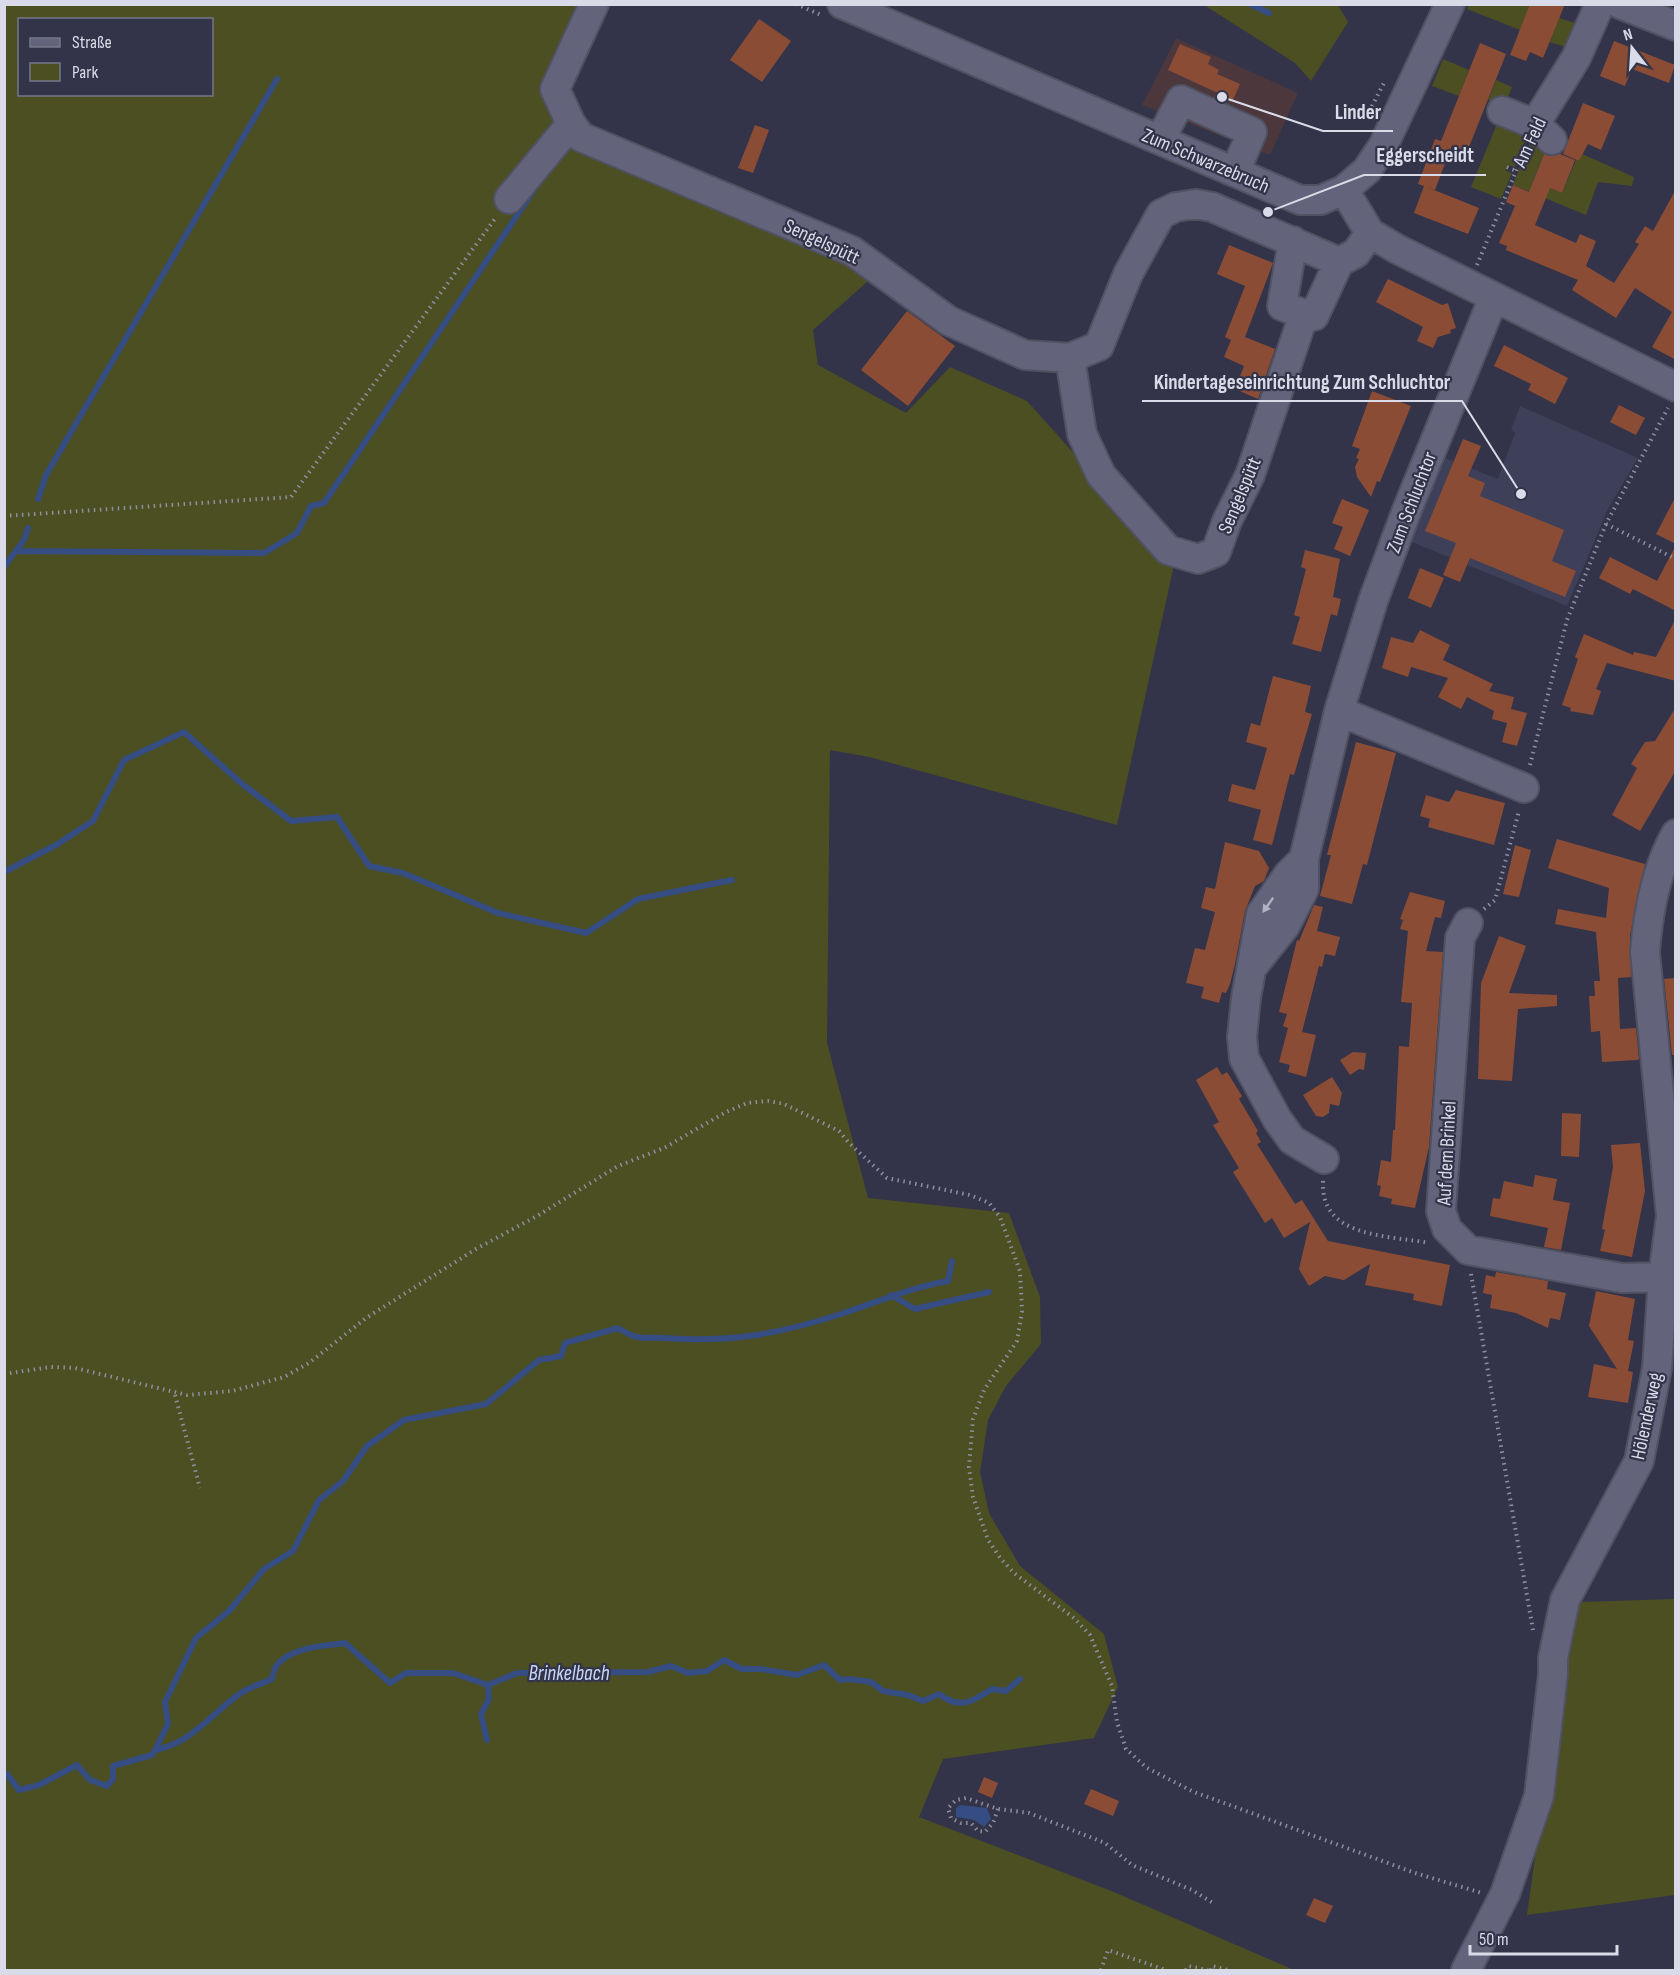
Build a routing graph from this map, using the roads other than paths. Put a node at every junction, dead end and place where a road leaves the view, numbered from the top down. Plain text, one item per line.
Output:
1 (594, 4) edge
2 (842, 4) edge
3 (1450, 4) edge
4 (1600, 4) edge
5 (1620, 4) edge
6 (1676, 26) edge
7 (1502, 111) dead end
8 (571, 124) junction
9 (1160, 140) junction
10 (1235, 172) junction
11 (1344, 190) junction
12 (509, 199) road end
13 (1370, 233) junction
14 (1293, 241) junction
15 (1339, 262) junction
16 (1482, 291) junction
17 (1304, 314) junction
18 (1070, 358) junction
19 (1673, 396) edge
20 (1340, 711) junction
21 (1524, 788) road end
22 (1676, 834) edge
23 (1670, 864) edge
24 (1468, 923) road end
25 (1324, 1159) road end
26 (1673, 1215) edge
27 (1663, 1277) junction
28 (1466, 1971) edge

1 - 8 street, Sengelspütt
2 - 9 street, Zum Schwarzebruch
3 - 11 street
4 - 7 street, Am Feld
5 - 6 street
8 - 12 street
8 - 18 street, Sengelspütt
9 - 10 street, Zum Schwarzebruch
9 - 10 street
10 - 11 street, Zum Schwarzebruch
11 - 13 street
13 - 15 street
13 - 16 street
14 - 15 street, Sengelspütt
14 - 17 street
14 - 18 street, Sengelspütt
15 - 17 street
16 - 19 street
16 - 20 street, Zum Schluchtor
17 - 18 street, Sengelspütt
20 - 21 street
20 - 25 street, Zum Schluchtor
22 - 23 street, Hölenderweg
23 - 26 street, Hölenderweg
24 - 27 street, Auf dem Brinkel
26 - 27 street, Hölenderweg
27 - 28 street, Hölenderweg

